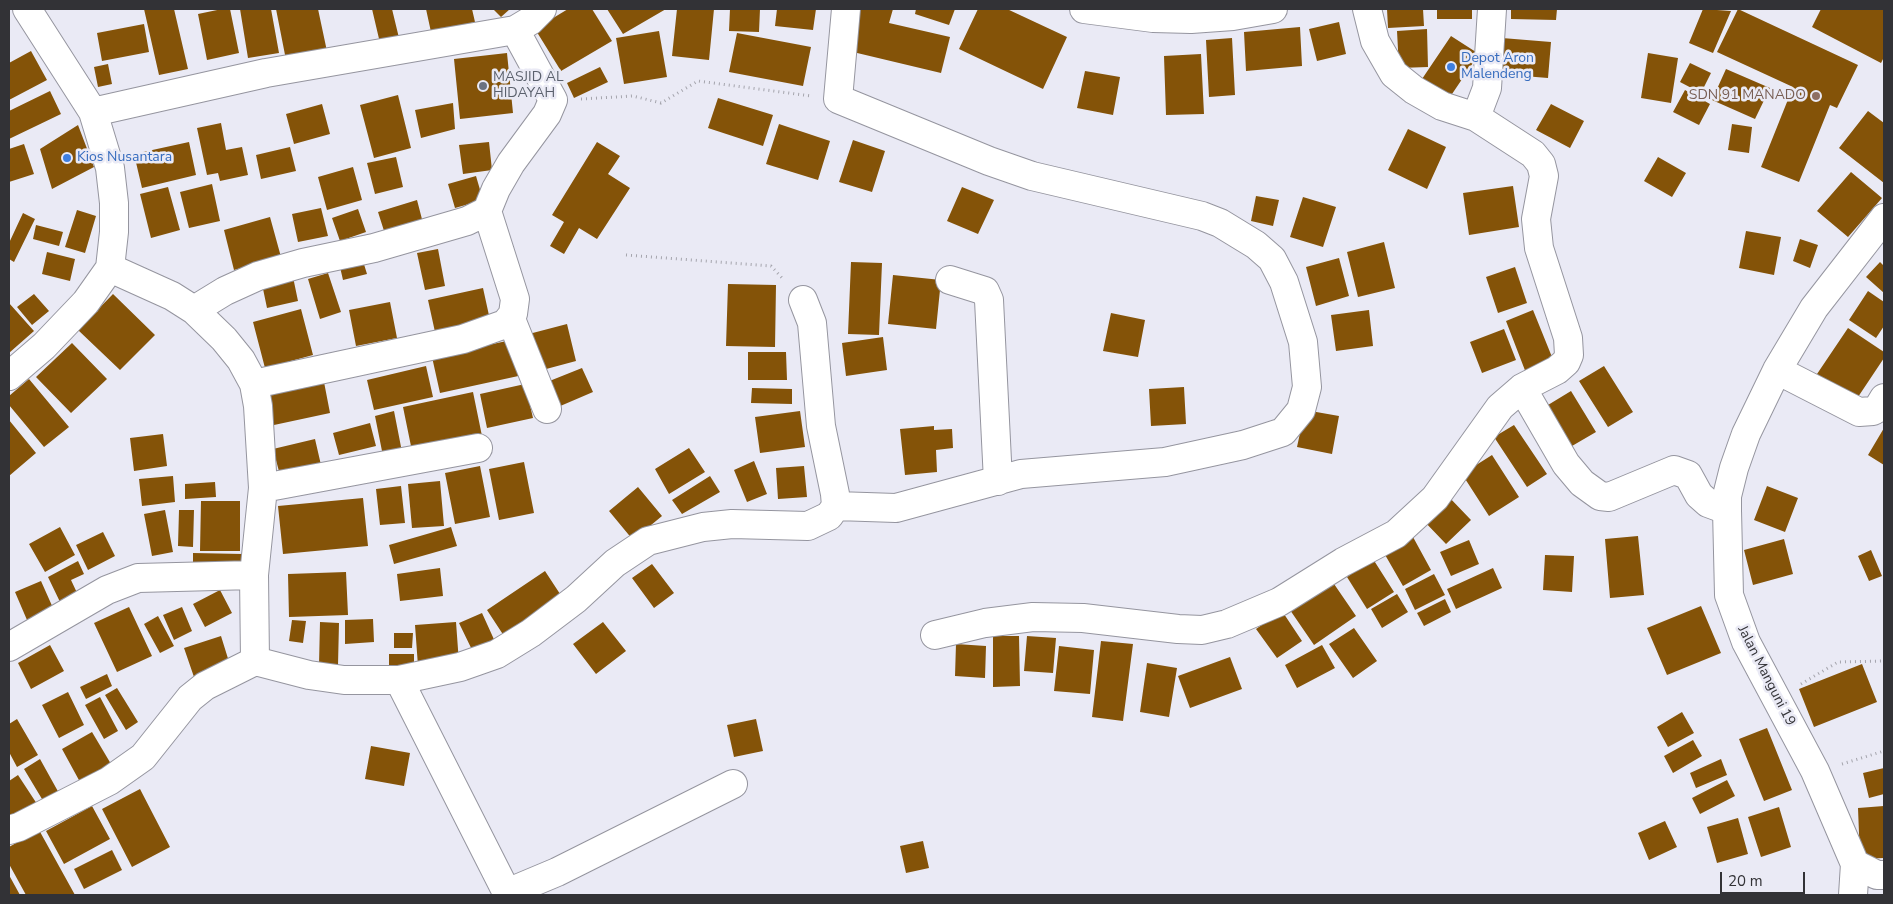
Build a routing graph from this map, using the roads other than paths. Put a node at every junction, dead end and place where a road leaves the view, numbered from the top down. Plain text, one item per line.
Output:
1 (27, 9) edge
2 (542, 9) edge
3 (846, 9) edge
4 (1084, 9) edge
5 (1273, 9) edge
6 (1367, 9) edge
7 (1492, 9) edge
8 (515, 30) junction
9 (93, 112) junction
10 (1476, 116) junction
11 (487, 211) junction
12 (1884, 218) edge
13 (110, 268) junction
14 (950, 280) dead end
15 (803, 300) road end
16 (194, 310) junction
17 (511, 319) junction
18 (1777, 370) junction
19 (9, 376) edge
20 (254, 384) junction
21 (1522, 388) junction
22 (1884, 398) edge
23 (547, 409) dead end
24 (478, 448) dead end
25 (998, 481) junction
26 (263, 488) junction
27 (836, 506) junction
28 (1726, 510) junction
29 (254, 574) junction
30 (935, 635) dead end
31 (9, 647) edge
32 (255, 662) junction
33 (399, 680) junction
34 (733, 784) dead end
35 (9, 830) edge
36 (1855, 864) junction
37 (1884, 875) edge
38 (507, 894) edge
39 (1853, 895) edge

1 - 9 street
2 - 8 street
3 - 25 street
4 - 5 street
6 - 10 street
7 - 10 street
8 - 9 street
8 - 11 street
9 - 13 street
10 - 21 street
11 - 16 street
11 - 17 street
12 - 18 street, Jalan Manguni 19
13 - 16 street
13 - 19 street
14 - 25 street
15 - 27 street
16 - 20 street
17 - 20 street
17 - 23 street
18 - 22 street
18 - 28 street, Jalan Manguni 19
20 - 26 street
21 - 28 street
21 - 30 street
24 - 26 street
25 - 27 street
26 - 29 street
27 - 33 street
28 - 36 street, Jalan Manguni 19
29 - 31 street
29 - 32 street
32 - 33 street
32 - 35 street
33 - 38 street
34 - 38 street
36 - 37 street
36 - 39 street

